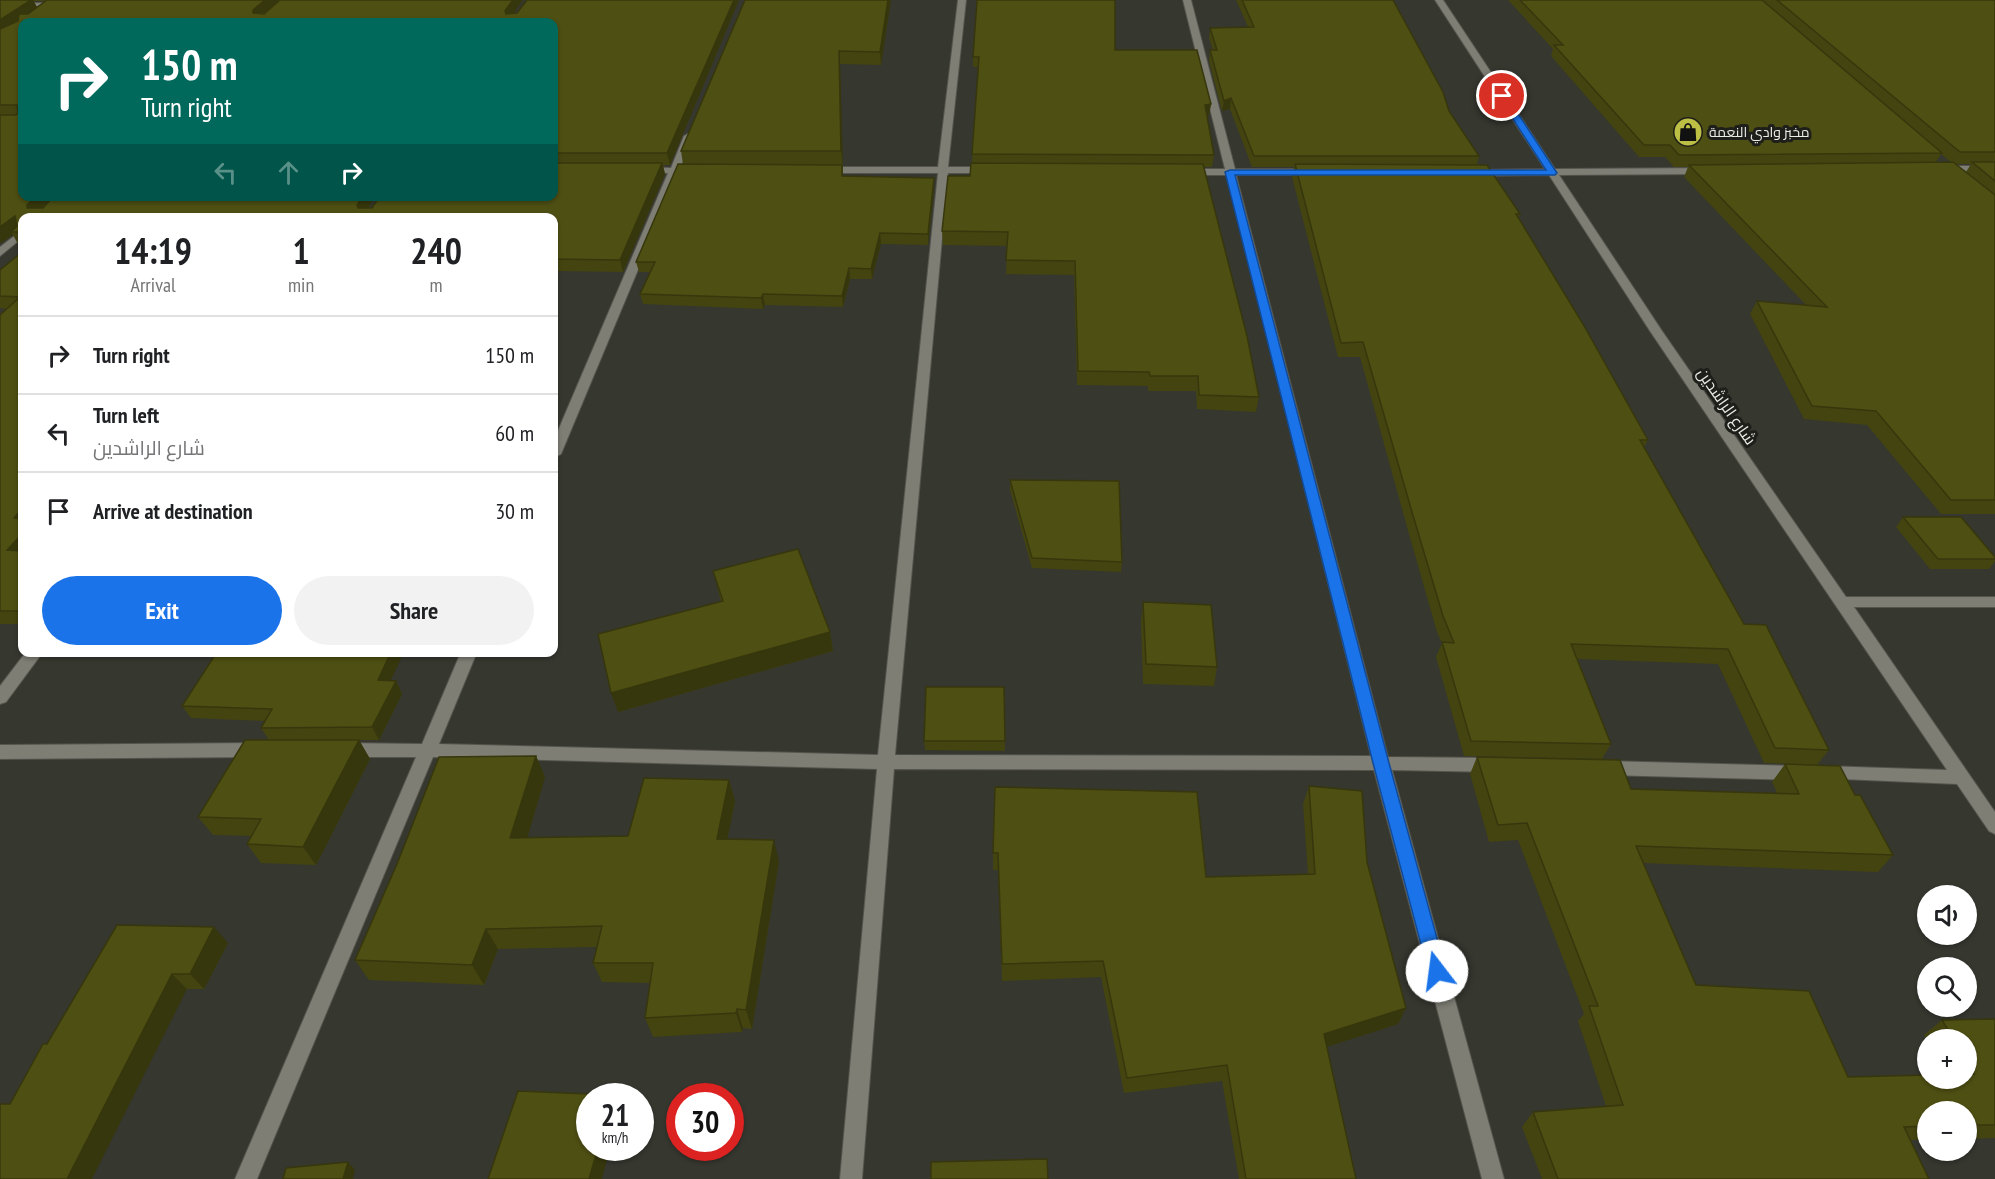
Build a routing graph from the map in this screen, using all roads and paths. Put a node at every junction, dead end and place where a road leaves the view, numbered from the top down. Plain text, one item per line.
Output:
1 (962, 0) edge
2 (1187, 0) edge
3 (1439, 0) edge
4 (58, 2) edge
5 (0, 5) edge
6 (36, 16) edge
7 (693, 128) edge
8 (1938, 165) edge
9 (1949, 169) junction
10 (1995, 169) edge
11 (631, 170) edge
12 (814, 170) edge
13 (942, 170) junction
14 (1002, 170) edge
15 (675, 171) junction
16 (710, 171) edge
17 (1715, 171) edge
18 (1170, 172) edge
19 (1230, 172) junction
20 (1325, 172) edge
21 (1456, 172) edge
22 (1552, 173) junction
23 (1964, 182) edge
24 (18, 237) edge
25 (0, 253) edge
26 (558, 445) edge
27 (1843, 602) junction
28 (1995, 602) edge
29 (31, 657) edge
30 (467, 657) edge
31 (0, 698) edge
32 (428, 749) junction
33 (273, 750) edge
34 (332, 750) edge
35 (0, 752) edge
36 (885, 762) junction
37 (1381, 763) junction
38 (1512, 766) edge
39 (1583, 768) edge
40 (1962, 777) junction
41 (1995, 826) edge
42 (246, 1179) edge
43 (851, 1179) edge
44 (1493, 1179) edge

1 - 13 street
2 - 19 street
3 - 22 street, شارع الراشدين
4 - 5 street
4 - 6 street
7 - 15 street
8 - 9 street
9 - 10 street
9 - 23 street
11 - 15 street
12 - 13 street
13 - 14 street
13 - 36 street
15 - 16 street
15 - 26 street
17 - 22 street
18 - 19 street
19 - 20 street
19 - 37 street
21 - 22 street
22 - 27 street, شارع الراشدين
24 - 25 street
27 - 28 street
27 - 40 street, شارع الراشدين
29 - 31 street
30 - 32 street
32 - 34 street
32 - 36 street
32 - 42 street
33 - 35 street
36 - 37 street
36 - 43 street
37 - 38 street
37 - 44 street
39 - 40 street
40 - 41 street, شارع الراشدين

